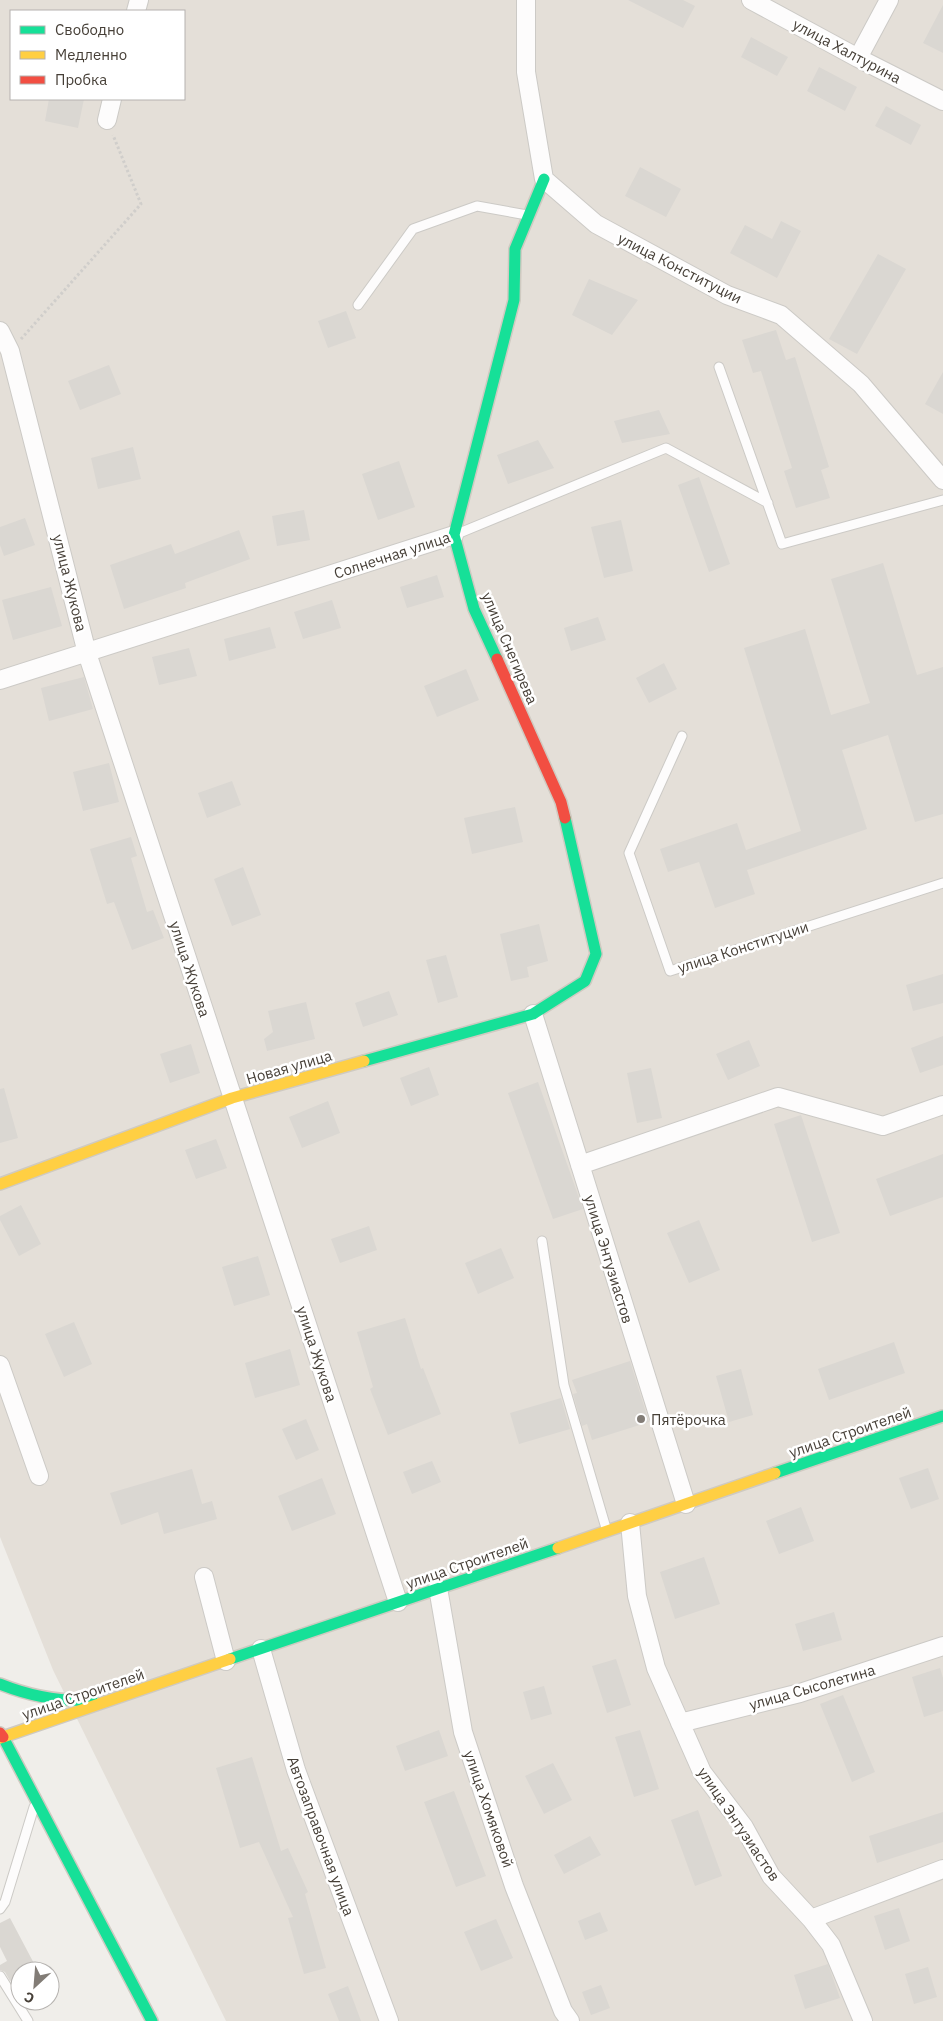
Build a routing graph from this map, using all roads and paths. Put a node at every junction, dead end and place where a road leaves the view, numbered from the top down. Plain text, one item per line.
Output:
1 (526, 0) edge
2 (751, 0) edge
3 (889, 0) edge
4 (858, 58) junction
5 (112, 100) edge
6 (943, 101) edge
7 (107, 120) joint
8 (544, 179) junction
9 (529, 216) junction
10 (358, 305) dead end
11 (0, 332) edge
12 (10, 351) junction
13 (719, 367) dead end
14 (942, 474) edge
15 (943, 500) edge
16 (768, 504) junction
17 (454, 535) junction
18 (87, 653) junction
19 (0, 680) edge
20 (682, 736) dead end
21 (943, 883) edge
22 (585, 981) joint
23 (533, 1014) junction
24 (232, 1098) junction
25 (943, 1105) edge
26 (580, 1165) junction
27 (0, 1184) edge
28 (542, 1241) dead end
29 (0, 1365) edge
30 (943, 1416) edge
31 (39, 1476) dead end
32 (686, 1504) junction
33 (630, 1523) junction
34 (607, 1531) junction
35 (204, 1577) dead end
36 (438, 1588) junction
37 (398, 1602) junction
38 (943, 1646) edge
39 (261, 1649) junction
40 (226, 1661) junction
41 (0, 1684) edge
42 (119, 1698) junction
43 (680, 1723) junction
44 (1, 1736) edge
45 (36, 1802) junction
46 (943, 1869) edge
47 (0, 1909) edge
48 (811, 1919) junction
49 (0, 1976) edge
50 (28, 2021) edge
51 (152, 2021) edge
52 (389, 2021) edge
53 (570, 2021) edge
54 (863, 2021) edge

1 - 8 street
2 - 4 street, улица Халтурина
3 - 4 street
4 - 6 street, улица Халтурина
5 - 7 street
7 - 12 path
8 - 9 street, улица Снегирева
8 - 14 street, улица Конституции
9 - 10 lane
9 - 17 street, улица Снегирева
11 - 12 street, улица Жукова
12 - 18 street, улица Жукова
13 - 16 lane
15 - 16 lane
16 - 17 lane, Солнечная улица
17 - 18 street, Солнечная улица
17 - 22 street, улица Снегирева
18 - 19 street, Солнечная улица
18 - 24 street, улица Жукова
20 - 21 lane, улица Конституции
22 - 23 street, Новая улица
23 - 24 street, Новая улица
23 - 26 street, улица Энтузиастов
24 - 27 street, Новая улица
24 - 37 street, улица Жукова
25 - 26 street
26 - 32 street, улица Энтузиастов
28 - 34 lane
29 - 31 street
30 - 32 street, улица Строителей
32 - 33 street, улица Строителей
33 - 34 street, улица Строителей
33 - 43 street, улица Энтузиастов
34 - 36 street, улица Строителей
35 - 40 street
36 - 37 street, улица Строителей
36 - 53 street, улица Хомяковой
37 - 39 street, улица Строителей
38 - 43 street, улица Сысолетина
39 - 40 street, улица Строителей
39 - 52 street, Автозаправочная улица
40 - 42 street, улица Строителей
41 - 42 street
42 - 44 street, улица Строителей
43 - 48 street, улица Энтузиастов
44 - 45 street
45 - 47 lane
45 - 51 street
46 - 48 street
48 - 54 street, улица Энтузиастов
49 - 50 lane

